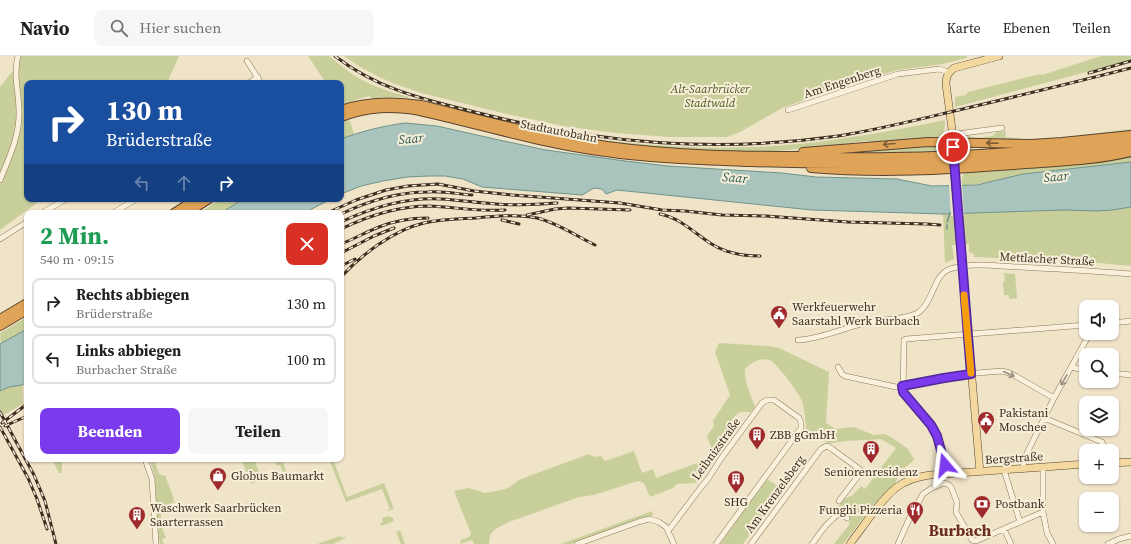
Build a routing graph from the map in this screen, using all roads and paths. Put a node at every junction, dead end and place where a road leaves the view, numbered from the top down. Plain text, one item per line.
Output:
1 (18, 56) edge
2 (999, 56) edge
3 (247, 61) dead end
4 (949, 72) junction
5 (258, 77) junction
6 (254, 80) edge
7 (260, 80) edge
8 (344, 109) edge
9 (788, 110) dead end
10 (344, 116) edge
11 (1002, 128) dead end
12 (1131, 135) edge
13 (1131, 141) edge
14 (953, 142) junction
15 (1131, 147) edge
16 (1131, 152) edge
17 (777, 159) junction
18 (954, 169) junction
19 (0, 180) edge
20 (61, 202) edge
21 (131, 202) edge
22 (191, 202) edge
23 (204, 202) edge
24 (47, 210) edge
25 (118, 210) edge
26 (179, 210) edge
27 (192, 210) edge
28 (24, 224) edge
29 (0, 239) edge
30 (962, 267) junction
31 (1131, 274) edge
32 (24, 305) edge
33 (24, 312) edge
34 (0, 319) edge
35 (1131, 321) edge
36 (1119, 322) edge
37 (0, 326) edge
38 (1079, 326) edge
39 (968, 334) junction
40 (798, 340) dead end
41 (1086, 340) edge
42 (838, 366) dead end
43 (1072, 367) junction
44 (1079, 369) edge
45 (971, 374) junction
46 (1119, 374) edge
47 (1131, 375) edge
48 (902, 386) junction
49 (1054, 398) junction
50 (1044, 418) junction
51 (1103, 444) edge
52 (146, 462) edge
53 (1131, 462) edge
54 (1119, 463) edge
55 (945, 465) dead end
56 (1079, 465) edge
57 (1043, 468) junction
58 (1022, 469) junction
59 (1004, 470) junction
60 (980, 472) junction
61 (839, 502) dead end
62 (1042, 512) junction
63 (847, 518) dead end
64 (1020, 522) junction
65 (1004, 530) junction
66 (668, 531) junction
67 (1131, 536) edge
68 (1119, 541) edge
69 (156, 544) edge
70 (577, 544) edge
71 (674, 544) edge
72 (716, 544) edge
73 (750, 544) edge
74 (812, 544) edge
75 (850, 544) edge
76 (898, 544) edge
77 (1011, 544) edge
78 (1052, 544) edge
79 (1108, 544) edge

1 - 19 street
2 - 4 main road
3 - 5 street
4 - 9 street, Am Engenberg
4 - 14 main road
5 - 6 street
5 - 7 street
8 - 17 highway, Stadtautobahn
10 - 17 highway, Stadtautobahn
11 - 14 street
12 -> 14 highway
13 - 17 highway
14 -> 17 highway
14 - 18 main road, bridge
15 - 17 highway
16 - 18 highway
17 - 18 highway
18 - 30 main road
20 - 24 street
21 - 25 street
22 - 26 highway
23 - 27 highway
28 - 29 street
30 - 31 street, Mettlacher Straße
30 - 39 main road
30 - 40 street, Mettlacher Straße
32 - 34 highway
33 - 37 highway
35 - 36 street
38 - 39 street
39 - 45 main road
39 - 48 street
41 - 43 street
42 - 48 street
43 - 44 street
43 -> 49 street
45 - 48 street
45 -> 49 street
45 - 60 main road
46 - 47 street
48 - 55 street
49 - 50 street
50 - 51 street
50 - 58 street
52 - 69 street
53 - 54 main road
56 - 57 main road, Bergstraße
57 - 58 main road, Bergstraße
57 - 62 street
58 - 59 main road, Bergstraße
59 - 60 main road, Bergstraße
59 - 64 street
60 - 75 main road, Bergstraße
61 - 73 street, Am Krenzelsberg
62 - 64 street
62 - 78 street
63 - 74 street
64 - 65 street
65 - 76 street
65 - 77 street
66 - 70 street
66 - 71 street
66 - 72 street, Leibnizstraße
67 - 68 street
68 - 79 street

